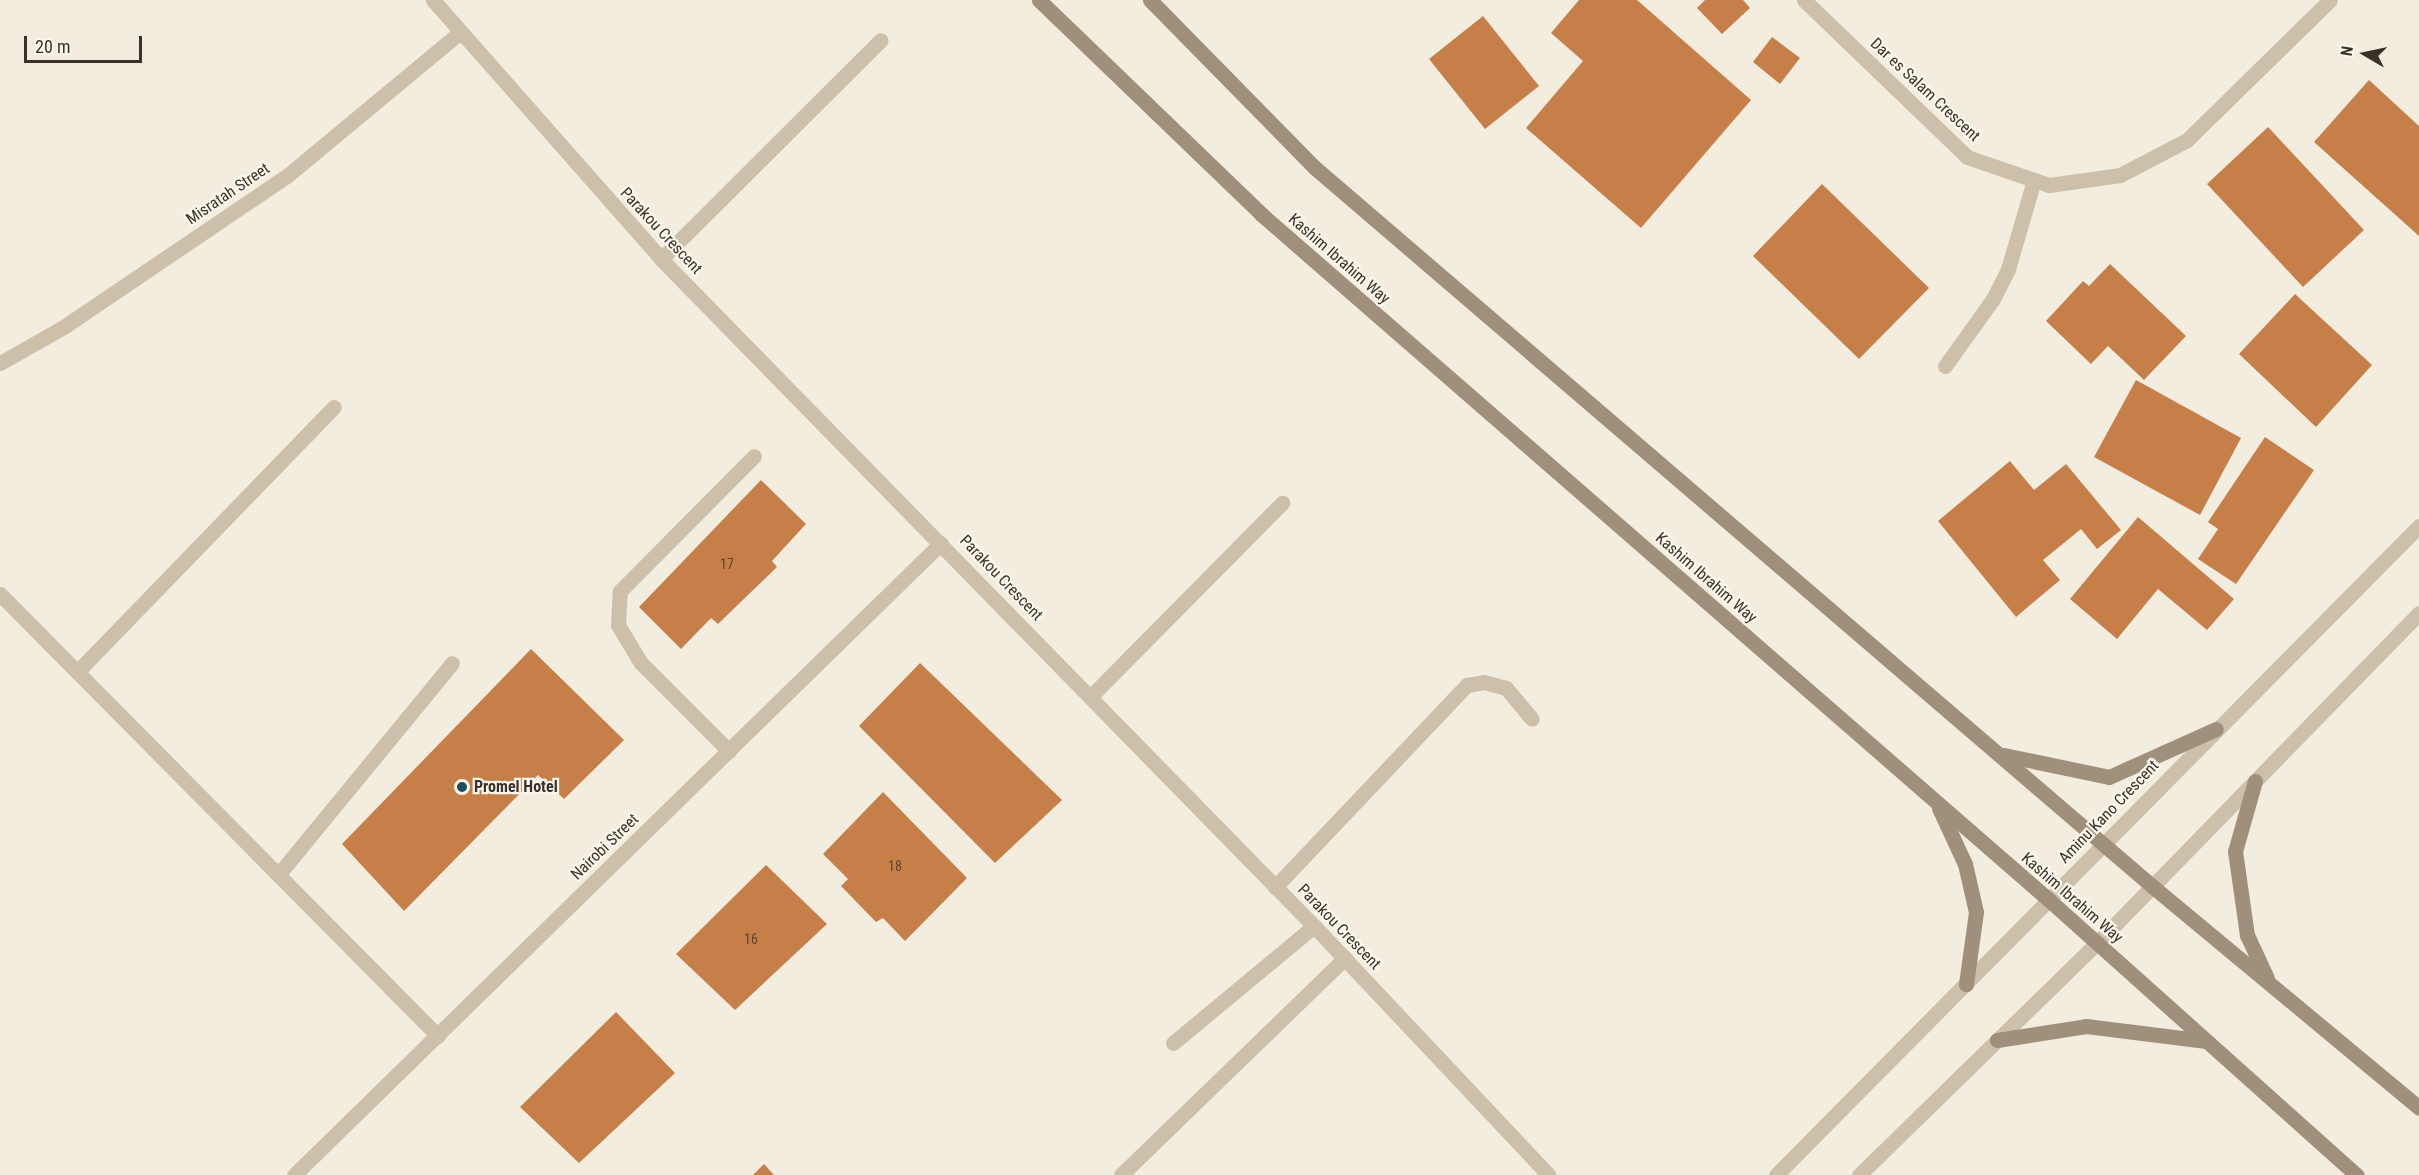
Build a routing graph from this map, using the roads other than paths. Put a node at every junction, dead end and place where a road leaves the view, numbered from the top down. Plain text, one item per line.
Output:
1 (434, 0) edge
2 (1039, 0) edge
3 (1150, 0) edge
4 (1804, 0) edge
5 (2330, 0) edge
6 (459, 33) junction
7 (881, 40) dead end
8 (2034, 180) junction
9 (661, 259) junction
10 (0, 363) edge
11 (1945, 366) dead end
12 (334, 407) dead end
13 (754, 456) dead end
14 (1282, 503) dead end
15 (2419, 526) edge
16 (941, 543) junction
17 (0, 594) edge
18 (2419, 613) edge
19 (452, 663) dead end
20 (77, 672) junction
21 (1091, 696) junction
22 (1532, 719) dead end
23 (2216, 729) junction
24 (729, 751) junction
25 (2000, 754) junction
26 (2255, 781) junction
27 (1936, 802) junction
28 (2104, 841) junction
29 (278, 875) junction
30 (2152, 886) junction
31 (1275, 887) junction
32 (2049, 900) junction
33 (1314, 926) junction
34 (2097, 943) junction
35 (1345, 958) junction
36 (1966, 984) junction
37 (2270, 984) junction
38 (438, 1036) junction
39 (1997, 1040) junction
40 (2206, 1041) junction
41 (1173, 1043) dead end
42 (2419, 1108) edge
43 (294, 1175) edge
44 (1121, 1175) edge
45 (1549, 1175) edge
46 (1776, 1175) edge
47 (1858, 1175) edge
48 (2357, 1175) edge

1 - 6 street, Parakou Crescent
2 - 27 main road, Kashim Ibrahim Way
3 - 25 main road
4 - 8 street, Dar es Salam Crescent
5 - 8 street, Dar es Salam Crescent
6 - 9 street, Parakou Crescent
6 - 10 street, Misratah Street
7 - 9 street
8 - 11 street
9 - 16 street, Parakou Crescent
12 - 20 street
13 - 24 street
14 - 21 street
15 - 23 street, Aminu Kano Crescent
16 - 21 street, Parakou Crescent
16 - 24 street, Nairobi Street
17 - 20 street
18 - 26 street
19 - 29 street
20 - 29 street
21 - 31 street, Parakou Crescent
22 - 31 street
23 - 25 main road
23 - 28 street, Aminu Kano Crescent
24 - 38 street, Nairobi Street
25 - 28 main road
26 - 30 street
26 - 37 main road
27 - 32 main road, Kashim Ibrahim Way
27 - 36 main road
28 - 30 main road
28 - 32 street, Aminu Kano Crescent
29 - 38 street
30 - 34 street
30 - 37 main road
31 - 33 street, Parakou Crescent
32 - 34 main road, Kashim Ibrahim Way
32 - 36 street, Aminu Kano Crescent
33 - 35 street, Parakou Crescent
33 - 41 street
34 - 39 street
34 - 40 main road, Kashim Ibrahim Way
35 - 44 street
35 - 45 street, Parakou Crescent
36 - 46 street, Aminu Kano Crescent
37 - 42 main road
38 - 43 street, Nairobi Street
39 - 40 main road
39 - 47 street
40 - 48 main road, Kashim Ibrahim Way

